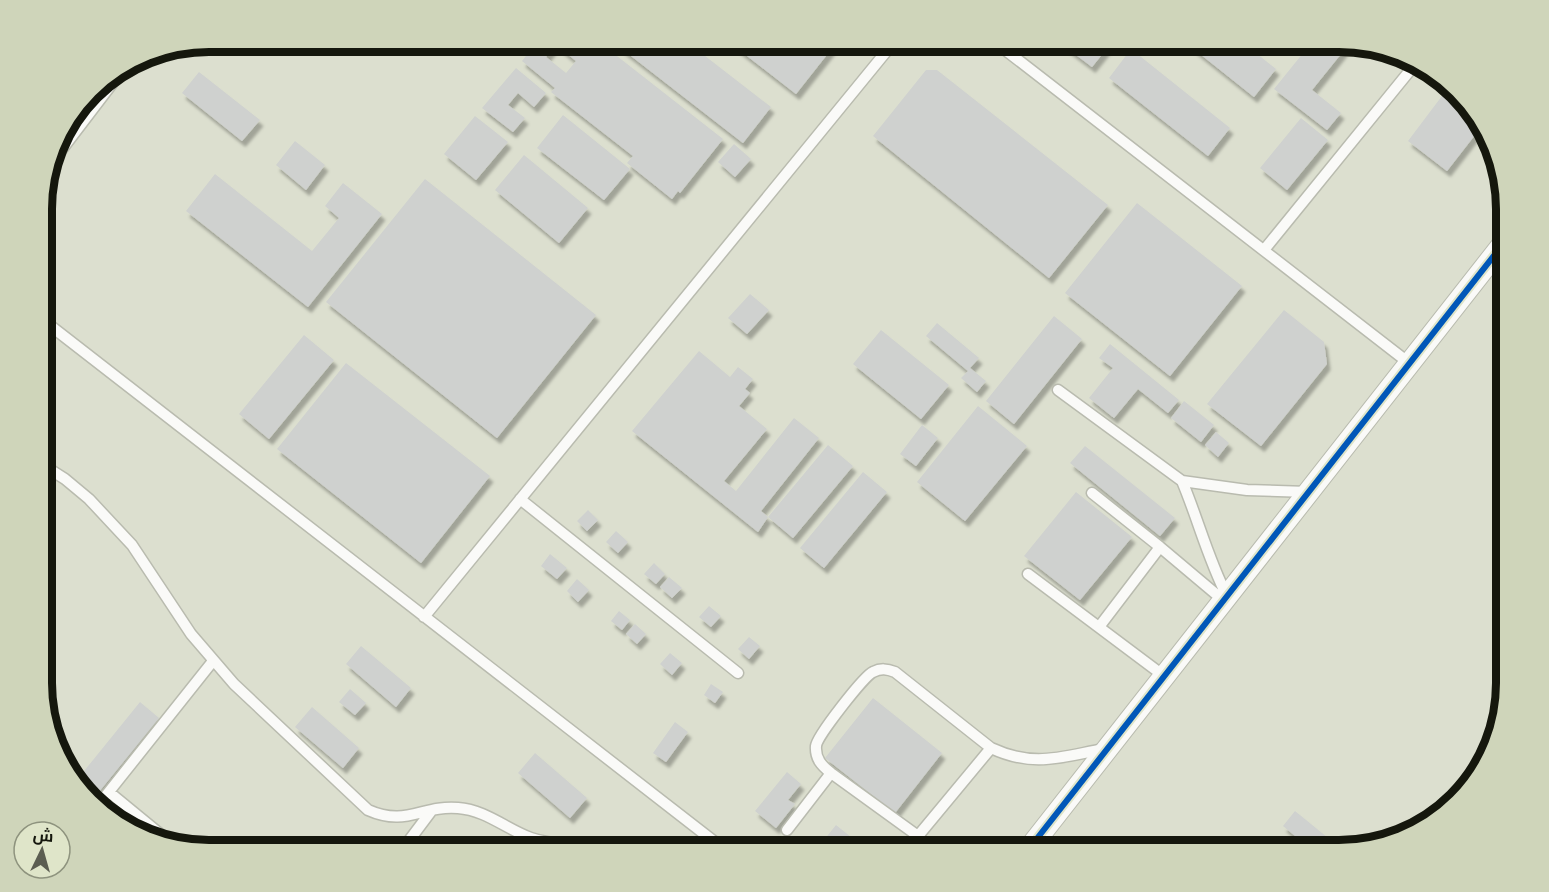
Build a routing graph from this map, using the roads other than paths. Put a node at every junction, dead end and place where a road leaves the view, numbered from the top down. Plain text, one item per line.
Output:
1 (885, 53) edge
2 (1009, 53) edge
3 (1410, 70) edge
4 (108, 91) edge
5 (68, 143) edge
6 (1264, 250) junction
7 (1496, 253) edge
8 (52, 327) edge
9 (1409, 363) junction
10 (1058, 390) dead end
11 (52, 471) edge
12 (1182, 481) junction
13 (1308, 492) junction
14 (1092, 494) dead end
15 (520, 499) junction
16 (1160, 547) junction
17 (1028, 574) dead end
18 (1225, 598) junction
19 (424, 617) junction
20 (1099, 627) junction
21 (213, 661) junction
22 (738, 673) dead end
23 (1164, 676) junction
24 (991, 748) junction
25 (1107, 748) junction
26 (831, 773) junction
27 (109, 792) junction
28 (104, 798) edge
29 (432, 810) junction
30 (155, 829) edge
31 (787, 830) dead end
32 (918, 836) junction
33 (921, 839) edge
34 (1036, 839) edge
35 (410, 840) edge
36 (538, 840) edge
37 (712, 840) edge

1 - 15 lane
2 - 6 lane
3 - 6 lane
4 - 5 lane
6 - 9 lane
7 - 9 street
8 - 19 lane
9 - 13 street
10 - 12 lane
11 - 21 lane
12 - 13 lane
12 - 18 lane
13 - 18 street
14 - 16 lane
15 - 19 lane
15 - 22 lane
16 - 18 lane
16 - 20 lane
17 - 20 lane
18 - 23 street
19 - 37 lane
20 - 23 lane
21 - 27 lane
21 - 29 lane
23 - 25 street
24 - 25 lane
24 - 26 lane
24 - 32 lane
25 - 34 street
26 - 31 lane
26 - 32 lane
27 - 28 lane
27 - 30 lane
29 - 35 lane
29 - 36 lane
32 - 33 lane

